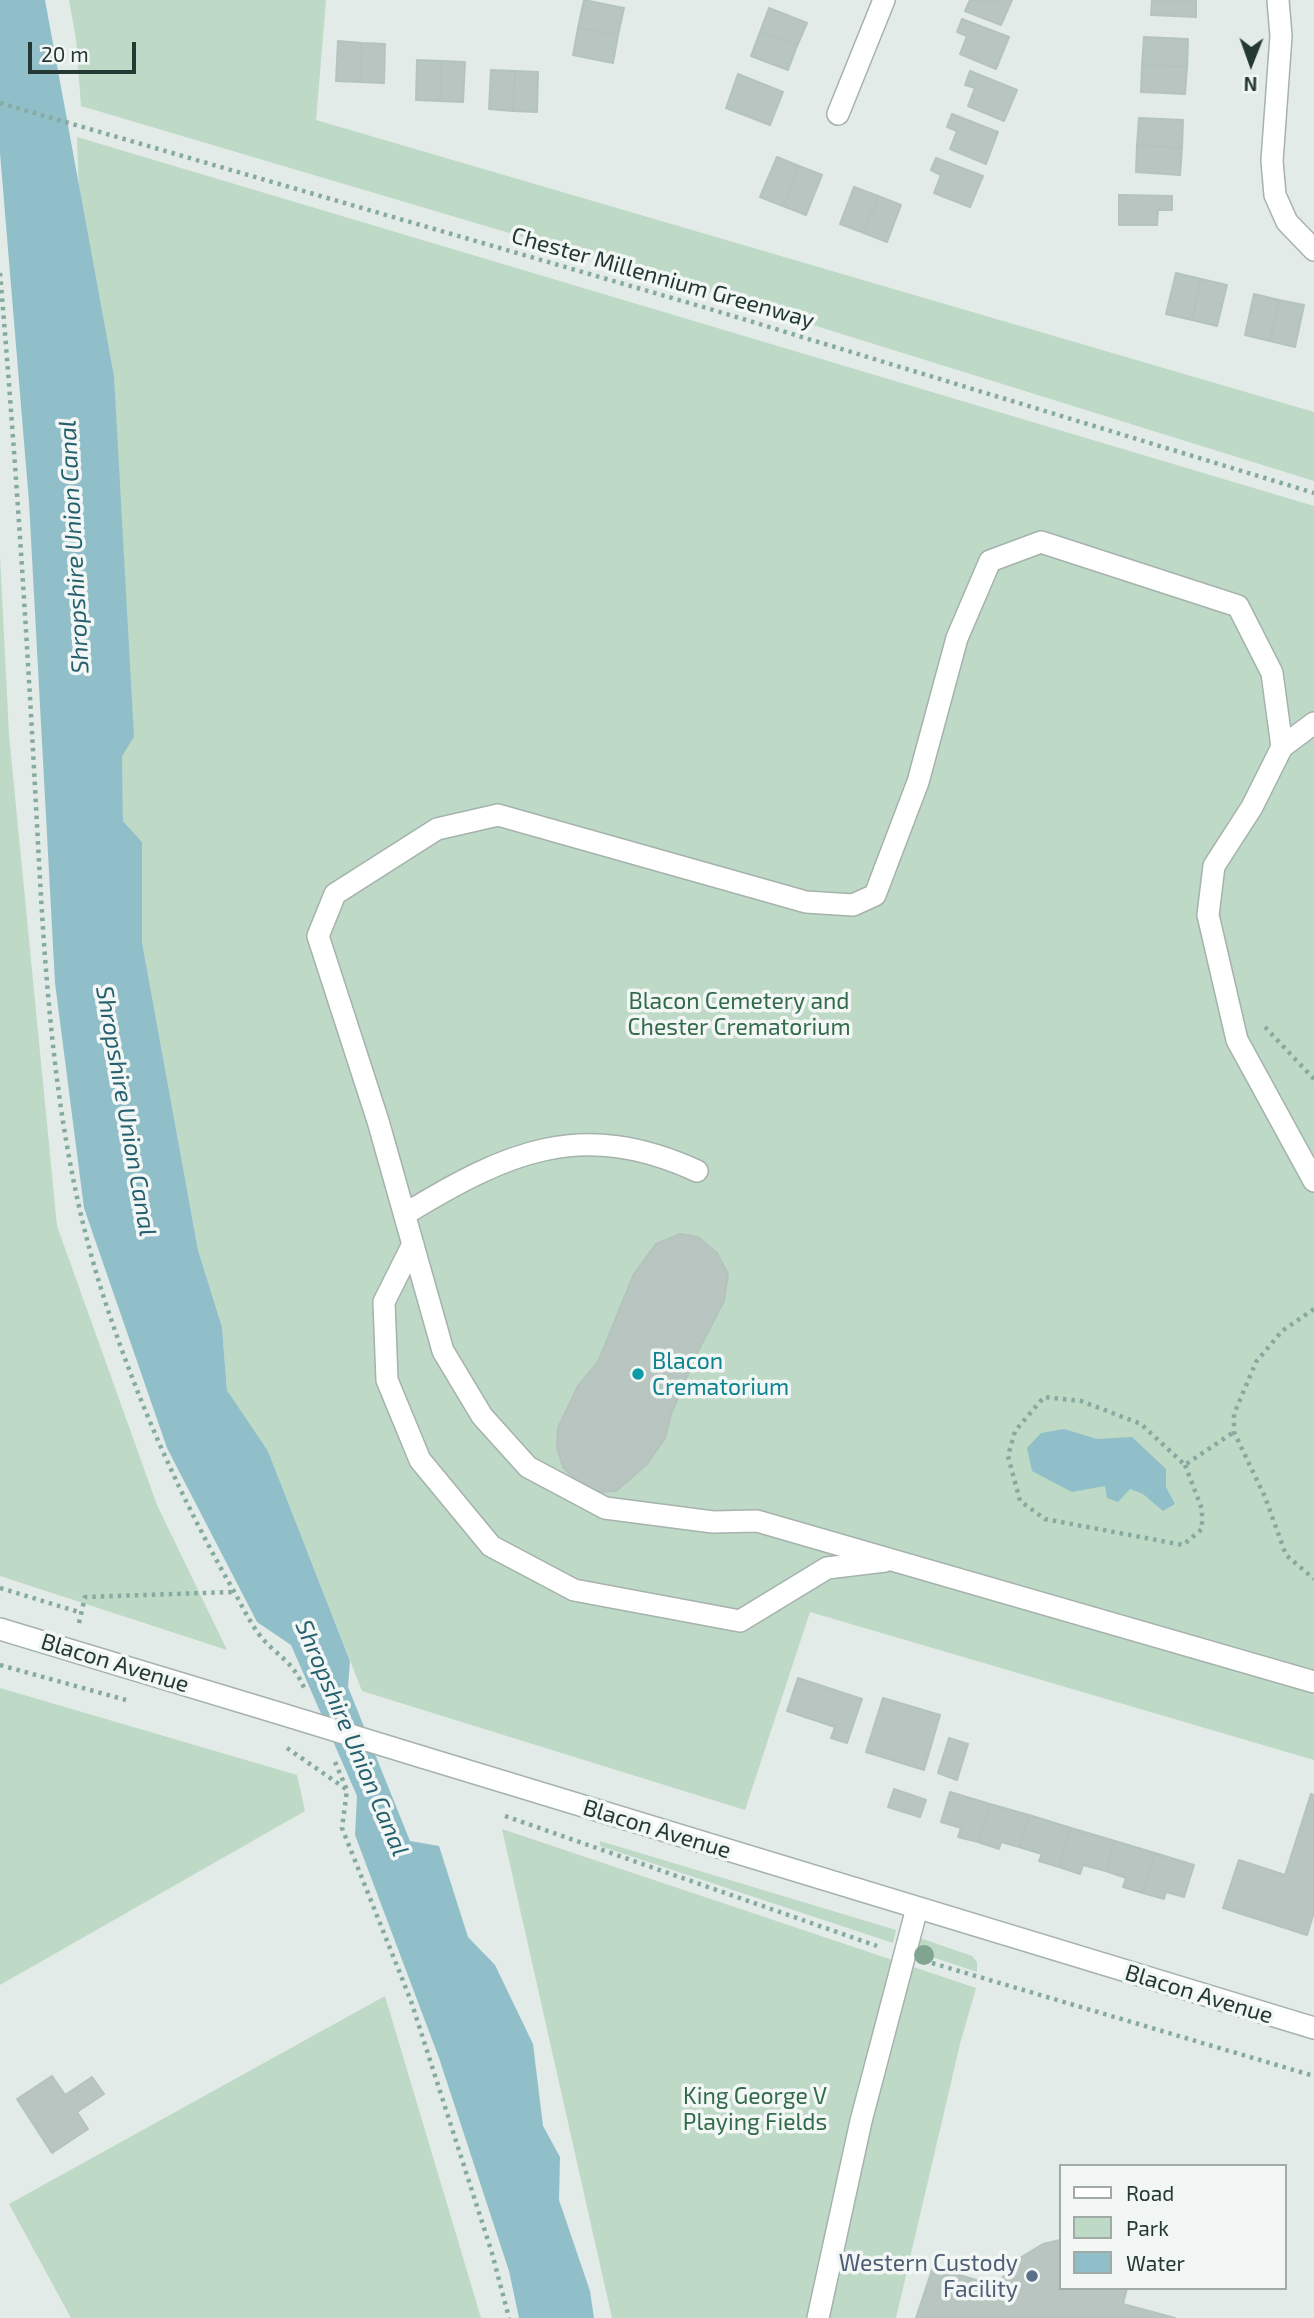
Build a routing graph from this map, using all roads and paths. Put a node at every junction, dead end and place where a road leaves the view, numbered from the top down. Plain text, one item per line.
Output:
1 (884, 0) edge
2 (1278, 0) edge
3 (0, 103) edge
4 (838, 114) dead end
5 (1314, 250) edge
6 (0, 273) edge
7 (1314, 493) edge
8 (1314, 723) edge
9 (1282, 747) junction
10 (1262, 1024) dead end
11 (1314, 1079) edge
12 (697, 1171) dead end
13 (1314, 1181) edge
14 (405, 1214) junction
15 (413, 1244) junction
16 (1314, 1309) edge
17 (1234, 1432) junction
18 (1185, 1465) junction
19 (894, 1560) junction
20 (1314, 1579) edge
21 (0, 1588) edge
22 (233, 1592) junction
23 (79, 1612) junction
24 (0, 1629) edge
25 (76, 1652) junction
26 (1314, 1682) edge
27 (306, 1692) dead end
28 (284, 1745) dead end
29 (331, 1753) dead end
30 (347, 1790) junction
31 (495, 1812) dead end
32 (917, 1908) junction
33 (902, 1954) junction
34 (1314, 2028) edge
35 (1314, 2076) edge
36 (509, 2318) edge
37 (818, 2318) edge

1 - 4 street
2 - 5 street
3 - 7 path, Chester Millennium Greenway
6 - 22 path
8 - 9 street
9 - 13 street
9 - 14 street
10 - 11 path
12 - 14 street
14 - 15 street
15 - 19 street
15 - 19 street
16 - 17 path
17 - 18 path
17 - 20 path
18 - 18 path
19 - 26 street
21 - 23 path
22 - 23 path
22 - 27 path
23 - 25 path
24 - 25 street, Blacon Avenue
25 - 32 street, Blacon Avenue, bridge
28 - 30 path
29 - 30 path
30 - 36 path
31 - 33 path
32 - 33 street
32 - 34 street, Blacon Avenue
33 - 35 path
33 - 37 street

